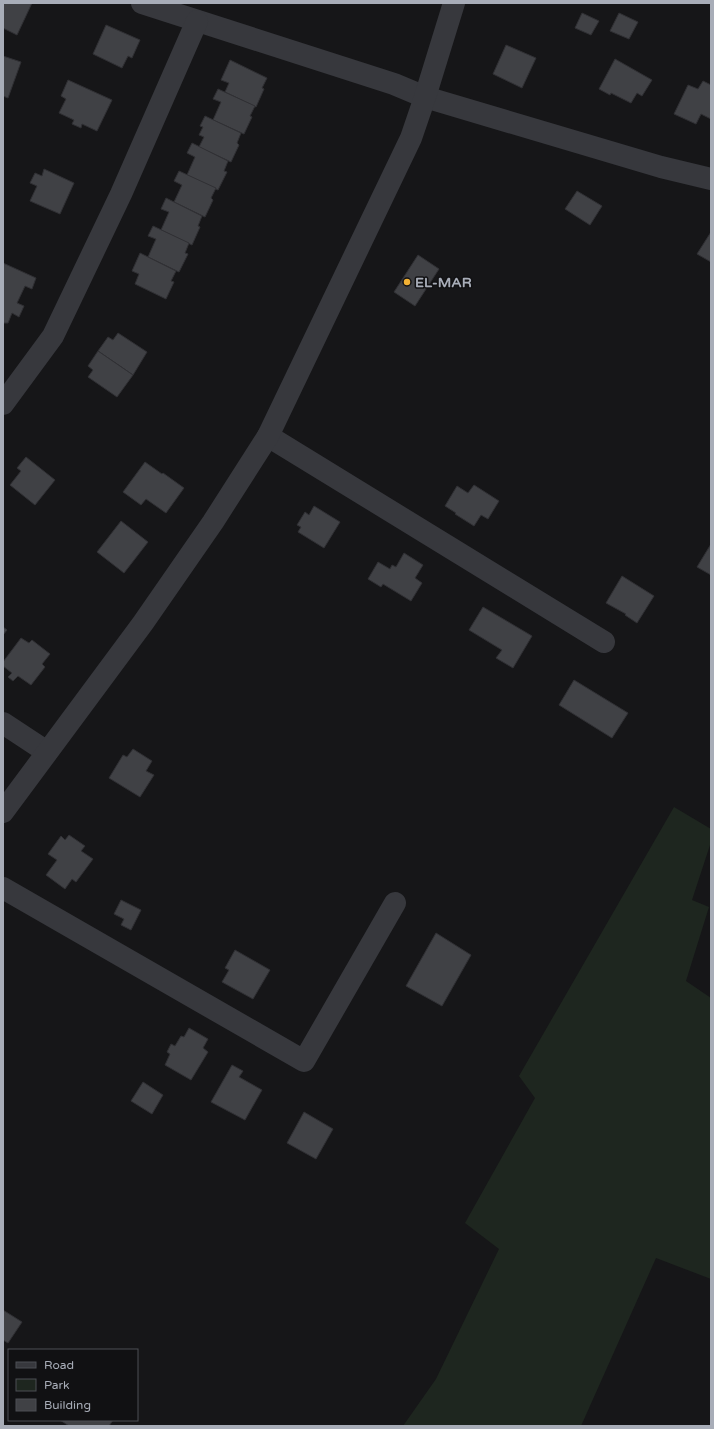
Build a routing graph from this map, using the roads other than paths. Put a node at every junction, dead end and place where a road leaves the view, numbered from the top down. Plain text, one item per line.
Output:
1 (142, 3) edge
2 (454, 3) edge
3 (197, 21) junction
4 (425, 97) junction
5 (711, 179) edge
6 (3, 404) edge
7 (268, 436) junction
8 (604, 642) dead end
9 (3, 723) edge
10 (47, 752) junction
11 (3, 812) edge
12 (3, 888) edge
13 (395, 903) dead end

1 - 3 street
2 - 4 street
3 - 4 street
3 - 6 street
4 - 5 street
4 - 7 street
7 - 8 street
7 - 10 street
9 - 10 street
10 - 11 street
12 - 13 street

